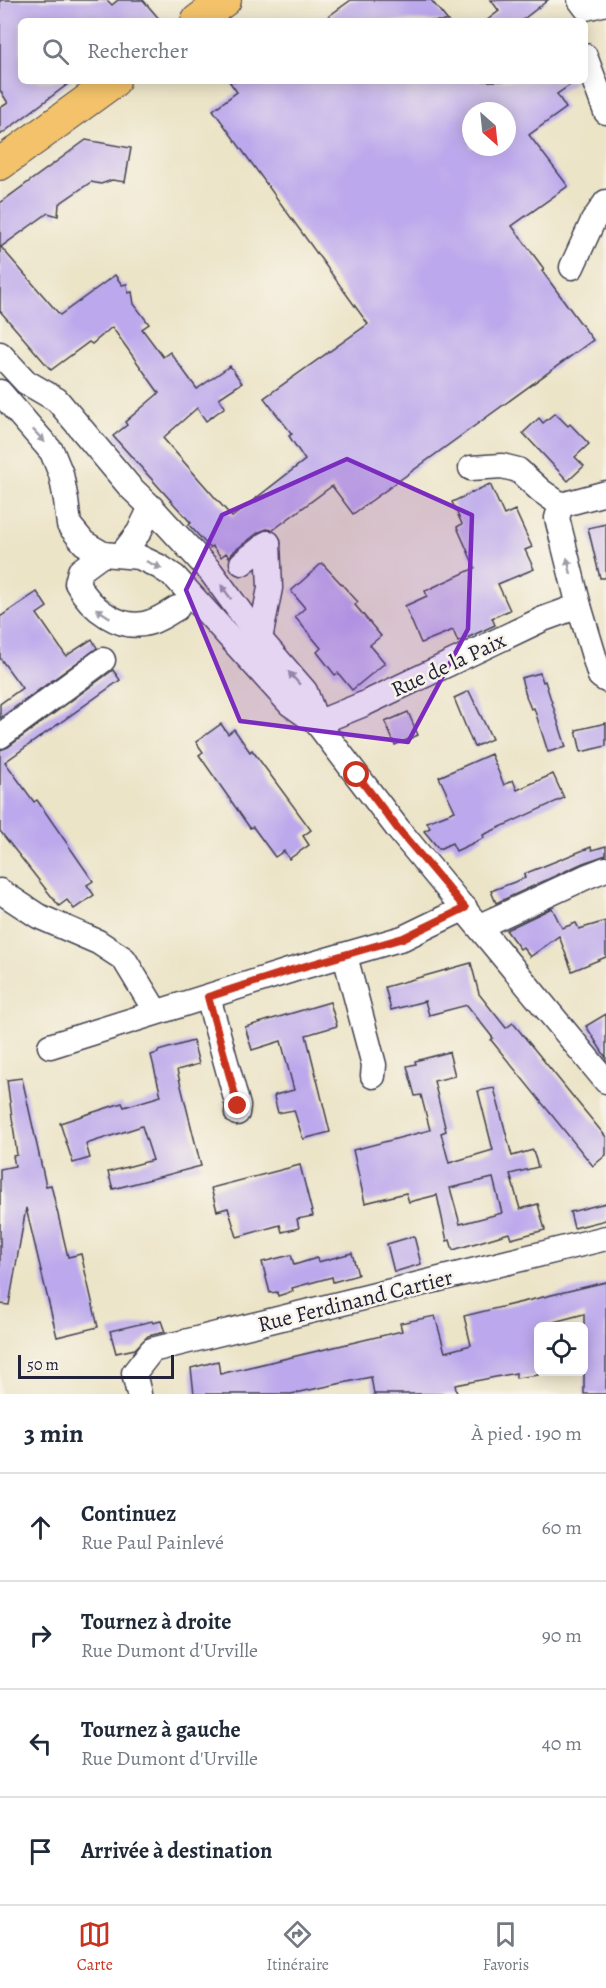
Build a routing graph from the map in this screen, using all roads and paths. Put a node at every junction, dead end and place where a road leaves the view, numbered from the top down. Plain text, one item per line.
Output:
1 (225, 0) edge
2 (201, 18) edge
3 (588, 64) edge
4 (110, 84) edge
5 (606, 112) edge
6 (0, 164) edge
7 (606, 202) edge
8 (572, 267) dead end
9 (0, 354) edge
10 (34, 387) junction
11 (6, 399) edge
12 (471, 468) dead end
13 (606, 493) edge
14 (561, 505) junction
15 (151, 507) junction
16 (112, 554) junction
17 (242, 563) tunnel mouth
18 (579, 606) junction
19 (177, 608) tunnel mouth
20 (260, 639) junction
21 (103, 660) dead end
22 (606, 681) edge
23 (317, 723) junction
24 (0, 736) edge
25 (606, 869) edge
26 (0, 891) edge
27 (472, 917) junction
28 (345, 956) junction
29 (208, 997) junction
30 (156, 1011) junction
31 (50, 1046) dead end
32 (373, 1076) dead end
33 (606, 1082) edge
34 (237, 1113) dead end
35 (606, 1238) edge
36 (139, 1394) edge

1 - 2 main road
3 - 5 street
4 - 6 main road
7 - 8 street
9 - 10 street
10 - 11 street
10 - 15 street
11 -> 16 street
12 - 14 street
13 - 14 street
18 -> 14 street
15 - 16 street
20 -> 15 street
19 -> 16 street
16 -> 23 street
17 - 20 street
18 - 22 street
18 - 23 street, Rue de la Paix
23 -> 20 street
21 - 24 street
23 - 27 street
25 - 27 street
26 - 30 street
27 - 28 street
27 - 33 street
28 - 29 street
28 - 32 street
29 - 30 street
29 - 34 street
30 - 31 street
35 - 36 street, Rue Ferdinand Cartier

